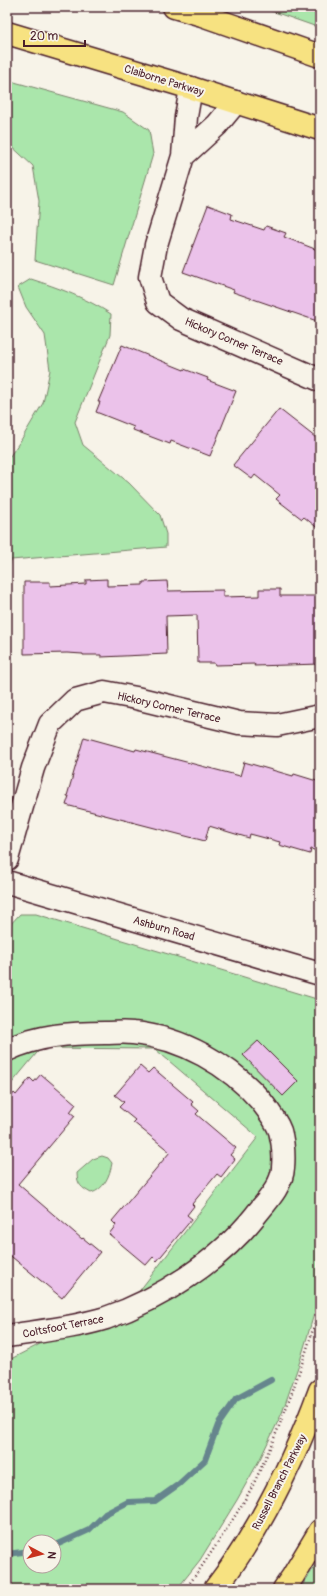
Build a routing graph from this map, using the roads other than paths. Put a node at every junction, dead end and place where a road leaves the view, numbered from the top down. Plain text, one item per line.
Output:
1 (174, 7) edge
2 (7, 34) edge
3 (320, 56) edge
4 (191, 88) junction
5 (236, 102) junction
6 (320, 128) edge
7 (183, 156) junction
8 (320, 380) edge
9 (320, 716) edge
10 (7, 859) edge
11 (7, 882) edge
12 (320, 974) edge
13 (7, 1050) edge
14 (7, 1336) edge
15 (320, 1390) edge
16 (320, 1531) edge
17 (216, 1589) edge
18 (284, 1589) edge

1 - 3 main road
2 - 4 main road, Claiborne Parkway
4 - 5 main road, Claiborne Parkway
4 - 7 street, Hickory Corner Terrace
5 - 6 main road, Claiborne Parkway
5 - 7 street
7 - 8 street, Hickory Corner Terrace
9 - 10 street, Hickory Corner Terrace
11 - 12 street, Ashburn Road
13 - 14 street, Coltsfoot Terrace
15 - 17 main road, Russell Branch Parkway
16 - 18 main road

